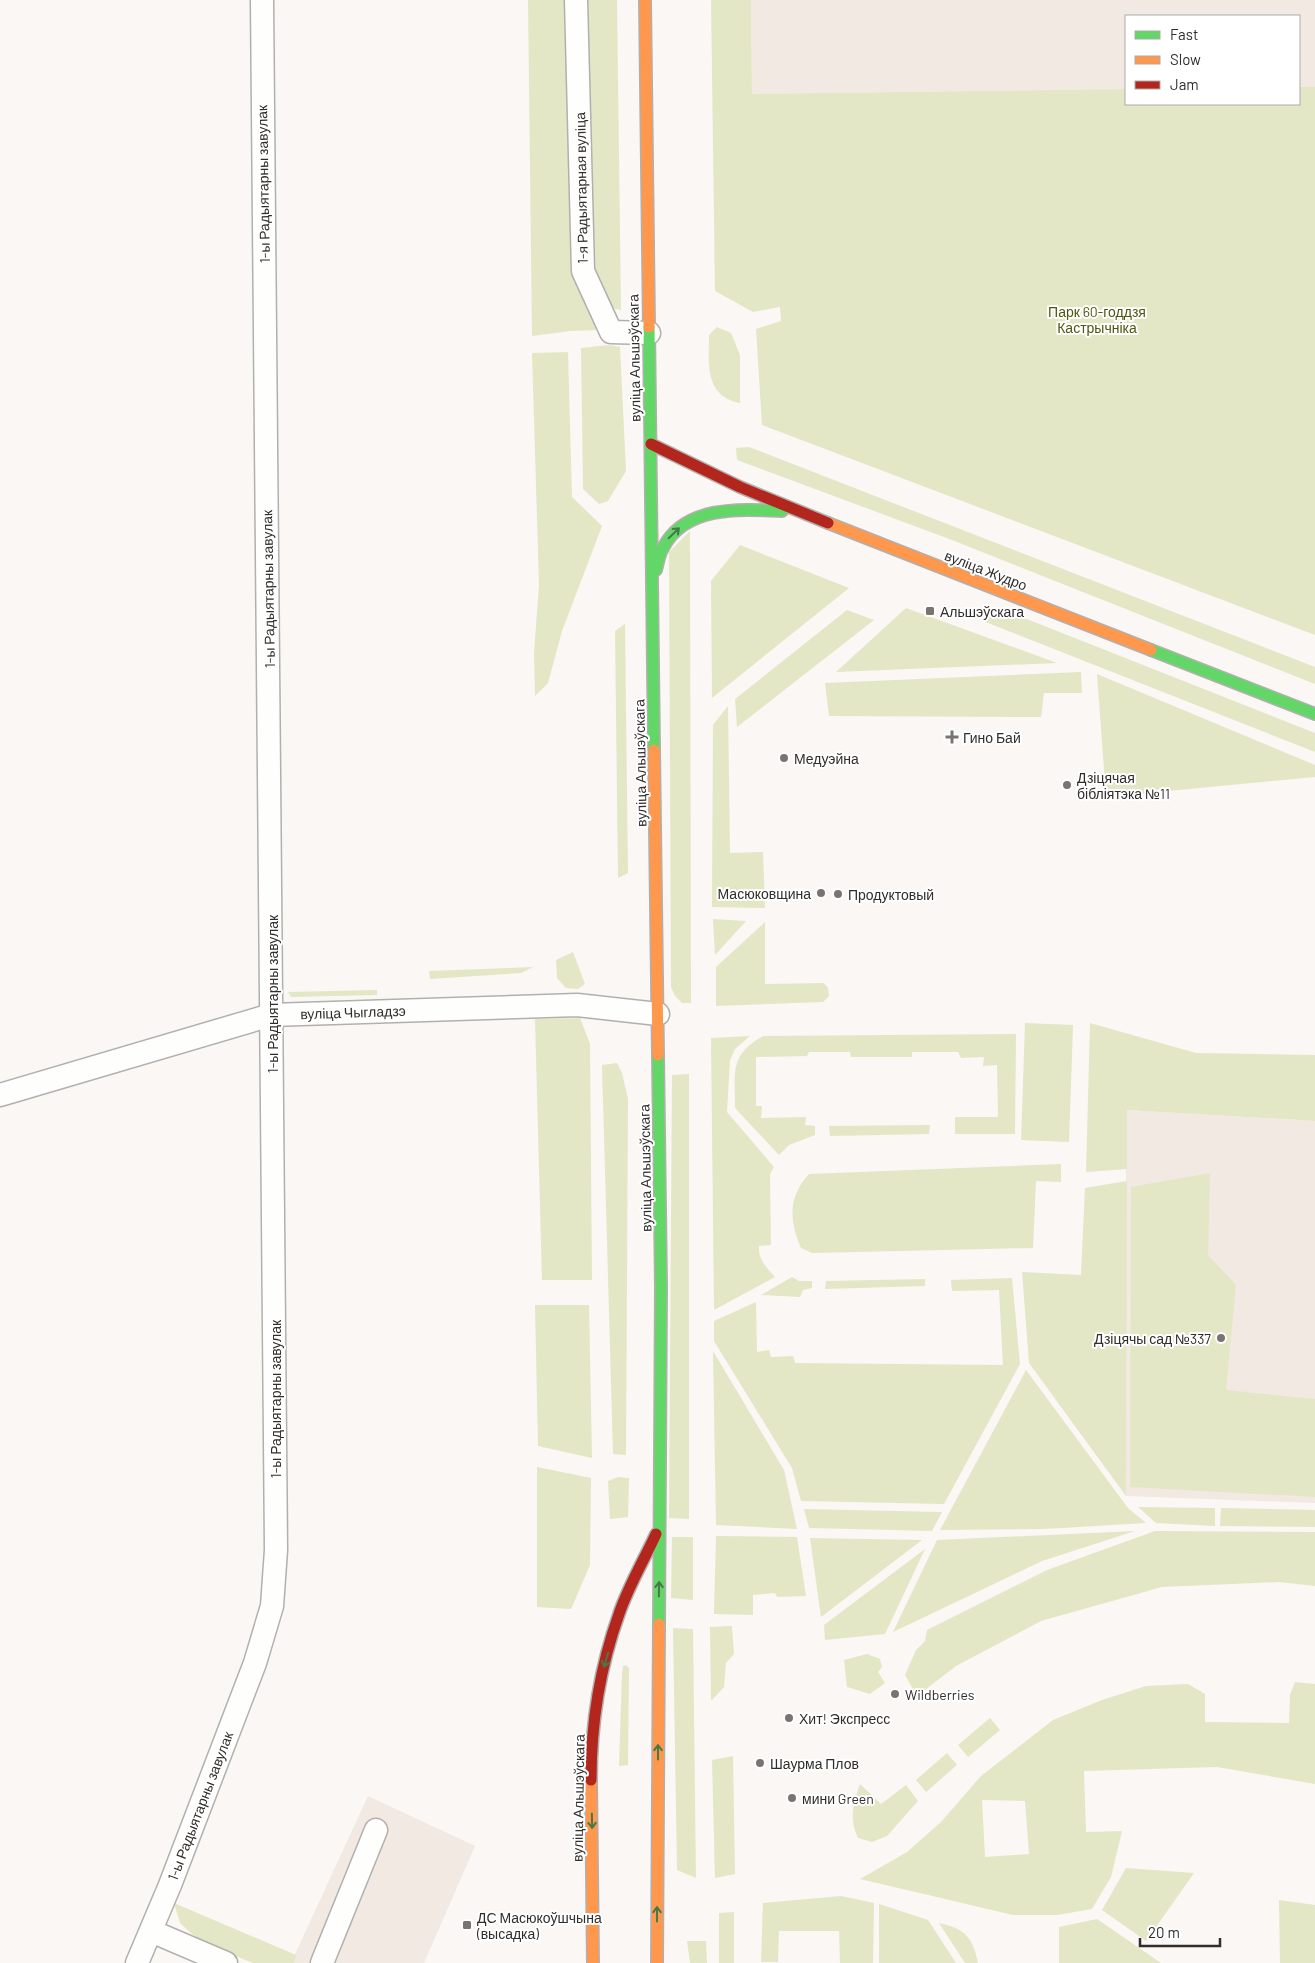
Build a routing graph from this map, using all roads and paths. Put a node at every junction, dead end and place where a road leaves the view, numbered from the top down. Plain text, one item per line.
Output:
1 (262, 0) edge
2 (576, 0) edge
3 (645, 0) edge
4 (649, 333) junction
5 (651, 444) junction
6 (804, 512) junction
7 (653, 594) junction
8 (1315, 714) edge
9 (658, 1014) junction
10 (271, 1015) junction
11 (0, 1095) edge
12 (660, 1526) junction
13 (376, 1830) dead end
14 (151, 1931) junction
15 (137, 1963) edge
16 (226, 1963) edge
17 (322, 1963) edge
18 (592, 1963) edge
19 (657, 1963) edge

1 - 10 street, 1-ы Радыятарны завулак
2 - 4 street, 1-я Радыятарная вуліца
3 - 4 main road, вуліца Альшэўскага
4 - 5 main road, вуліца Альшэўскага
5 - 6 main road, вуліца Жудро
5 - 7 main road, вуліца Альшэўскага
7 -> 6 main road
6 - 8 main road, вуліца Жудро
7 - 9 main road, вуліца Альшэўскага
9 - 10 street, вуліца Чыгладзэ
9 - 12 main road, вуліца Альшэўскага
10 - 11 street, вуліца Чыгладзэ
10 - 14 street, 1-ы Радыятарны завулак
12 -> 18 main road, вуліца Альшэўскага
19 -> 12 main road, вуліца Альшэўскага
13 - 17 street
14 - 15 street, 1-ы Радыятарны завулак
14 - 16 street

